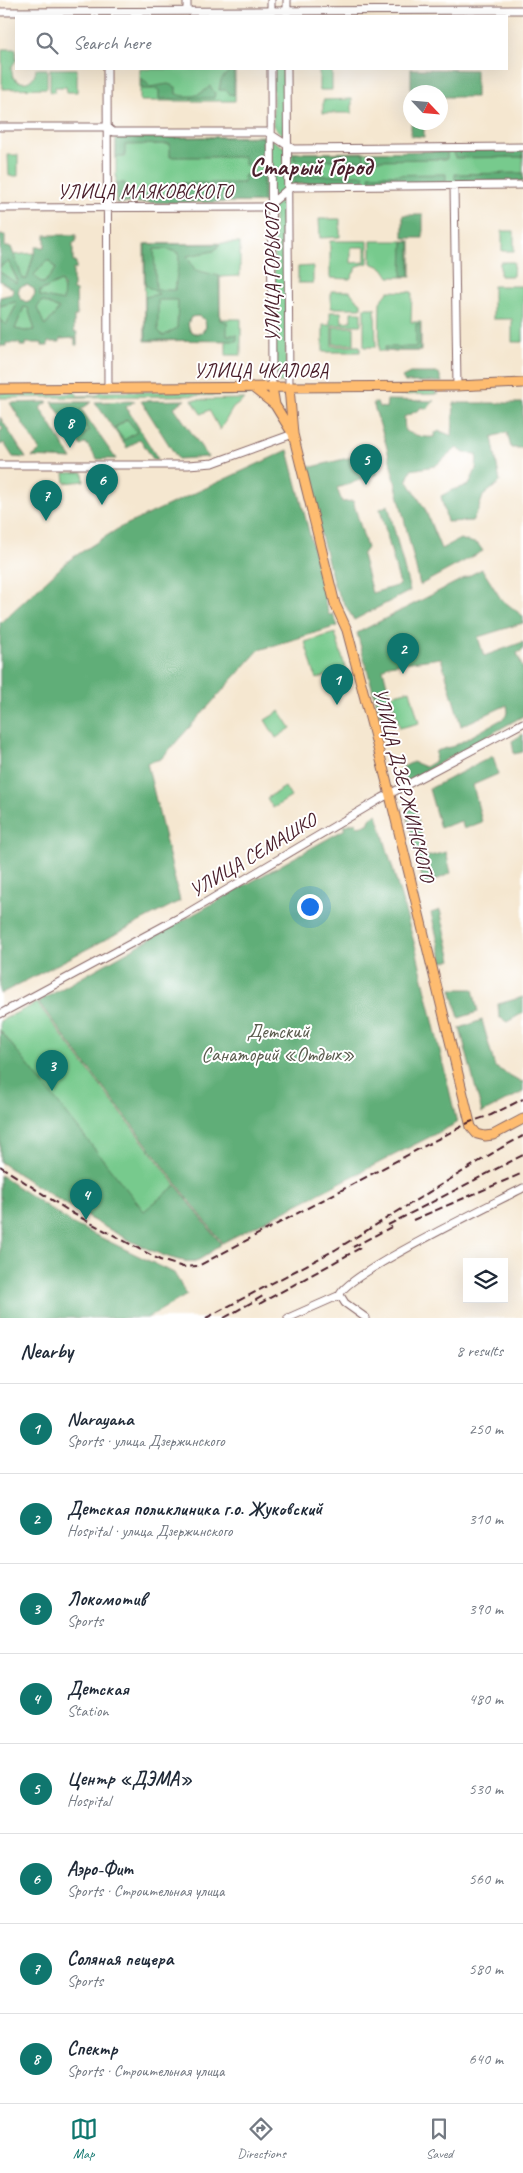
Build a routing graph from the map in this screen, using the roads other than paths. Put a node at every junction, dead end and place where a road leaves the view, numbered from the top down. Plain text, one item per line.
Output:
1 (187, 0) edge
2 (271, 0) edge
3 (286, 0) edge
4 (523, 10) edge
5 (187, 11) junction
6 (0, 12) edge
7 (106, 14) edge
8 (271, 14) edge
9 (287, 14) edge
10 (107, 70) edge
11 (271, 70) edge
12 (287, 70) edge
13 (0, 127) edge
14 (107, 127) junction
15 (271, 136) junction
16 (287, 146) junction
17 (523, 147) edge
18 (523, 185) edge
19 (454, 186) junction
20 (288, 189) junction
21 (271, 203) junction
22 (0, 208) edge
23 (107, 208) junction
24 (523, 383) edge
25 (456, 386) junction
26 (272, 387) junction
27 (289, 387) junction
28 (108, 388) junction
29 (252, 388) junction
30 (0, 389) edge
31 (290, 402) junction
32 (274, 405) junction
33 (293, 434) junction
34 (0, 464) edge
35 (523, 723) edge
36 (390, 794) junction
37 (0, 1014) edge
38 (523, 1118) edge
39 (523, 1188) edge
40 (340, 1295) junction
41 (288, 1318) edge
42 (366, 1318) edge

1 - 5 street
2 - 8 street
3 - 9 street
4 - 9 street
5 - 7 street
5 - 8 street
6 - 7 street
8 - 9 street
10 - 14 street
11 - 15 street, УЛИЦА ГОРЬКОГО
12 - 16 street, УЛИЦА ГОРЬКОГО
13 - 14 street
14 - 15 street
14 - 23 street
15 - 16 street
15 - 21 street, УЛИЦА ГОРЬКОГО
16 - 17 street
16 - 20 street, УЛИЦА ГОРЬКОГО
18 - 19 street
19 - 20 street
19 - 25 street
20 - 21 street, УЛИЦА МАЯКОВСКОГО
20 - 27 street, УЛИЦА ГОРЬКОГО
21 - 23 street, УЛИЦА МАЯКОВСКОГО
21 - 26 street, УЛИЦА ГОРЬКОГО
22 - 23 street, УЛИЦА МАЯКОВСКОГО
23 - 28 street
24 - 25 main road, УЛИЦА ЧКАЛОВА
25 - 27 main road, УЛИЦА ЧКАЛОВА
26 - 27 main road, УЛИЦА ЧКАЛОВА
26 - 29 main road, УЛИЦА ЧКАЛОВА
26 - 32 main road, УЛИЦА ДЗЕРЖИНСКОГО
27 - 31 main road, УЛИЦА ДЗЕРЖИНСКОГО
28 - 29 main road, УЛИЦА ЧКАЛОВА
28 - 30 main road, УЛИЦА ЧКАЛОВА
29 - 32 main road, УЛИЦА ДЗЕРЖИНСКОГО
31 - 32 main road
31 - 33 main road, УЛИЦА ДЗЕРЖИНСКОГО
32 - 33 main road, УЛИЦА ДЗЕРЖИНСКОГО
33 - 34 street
33 - 36 main road, УЛИЦА ДЗЕРЖИНСКОГО
35 - 36 street, УЛИЦА СЕМАШКО
36 - 37 street, УЛИЦА СЕМАШКО
36 - 38 main road, УЛИЦА ДЗЕРЖИНСКОГО
39 - 40 street
40 - 41 street
40 - 42 street

